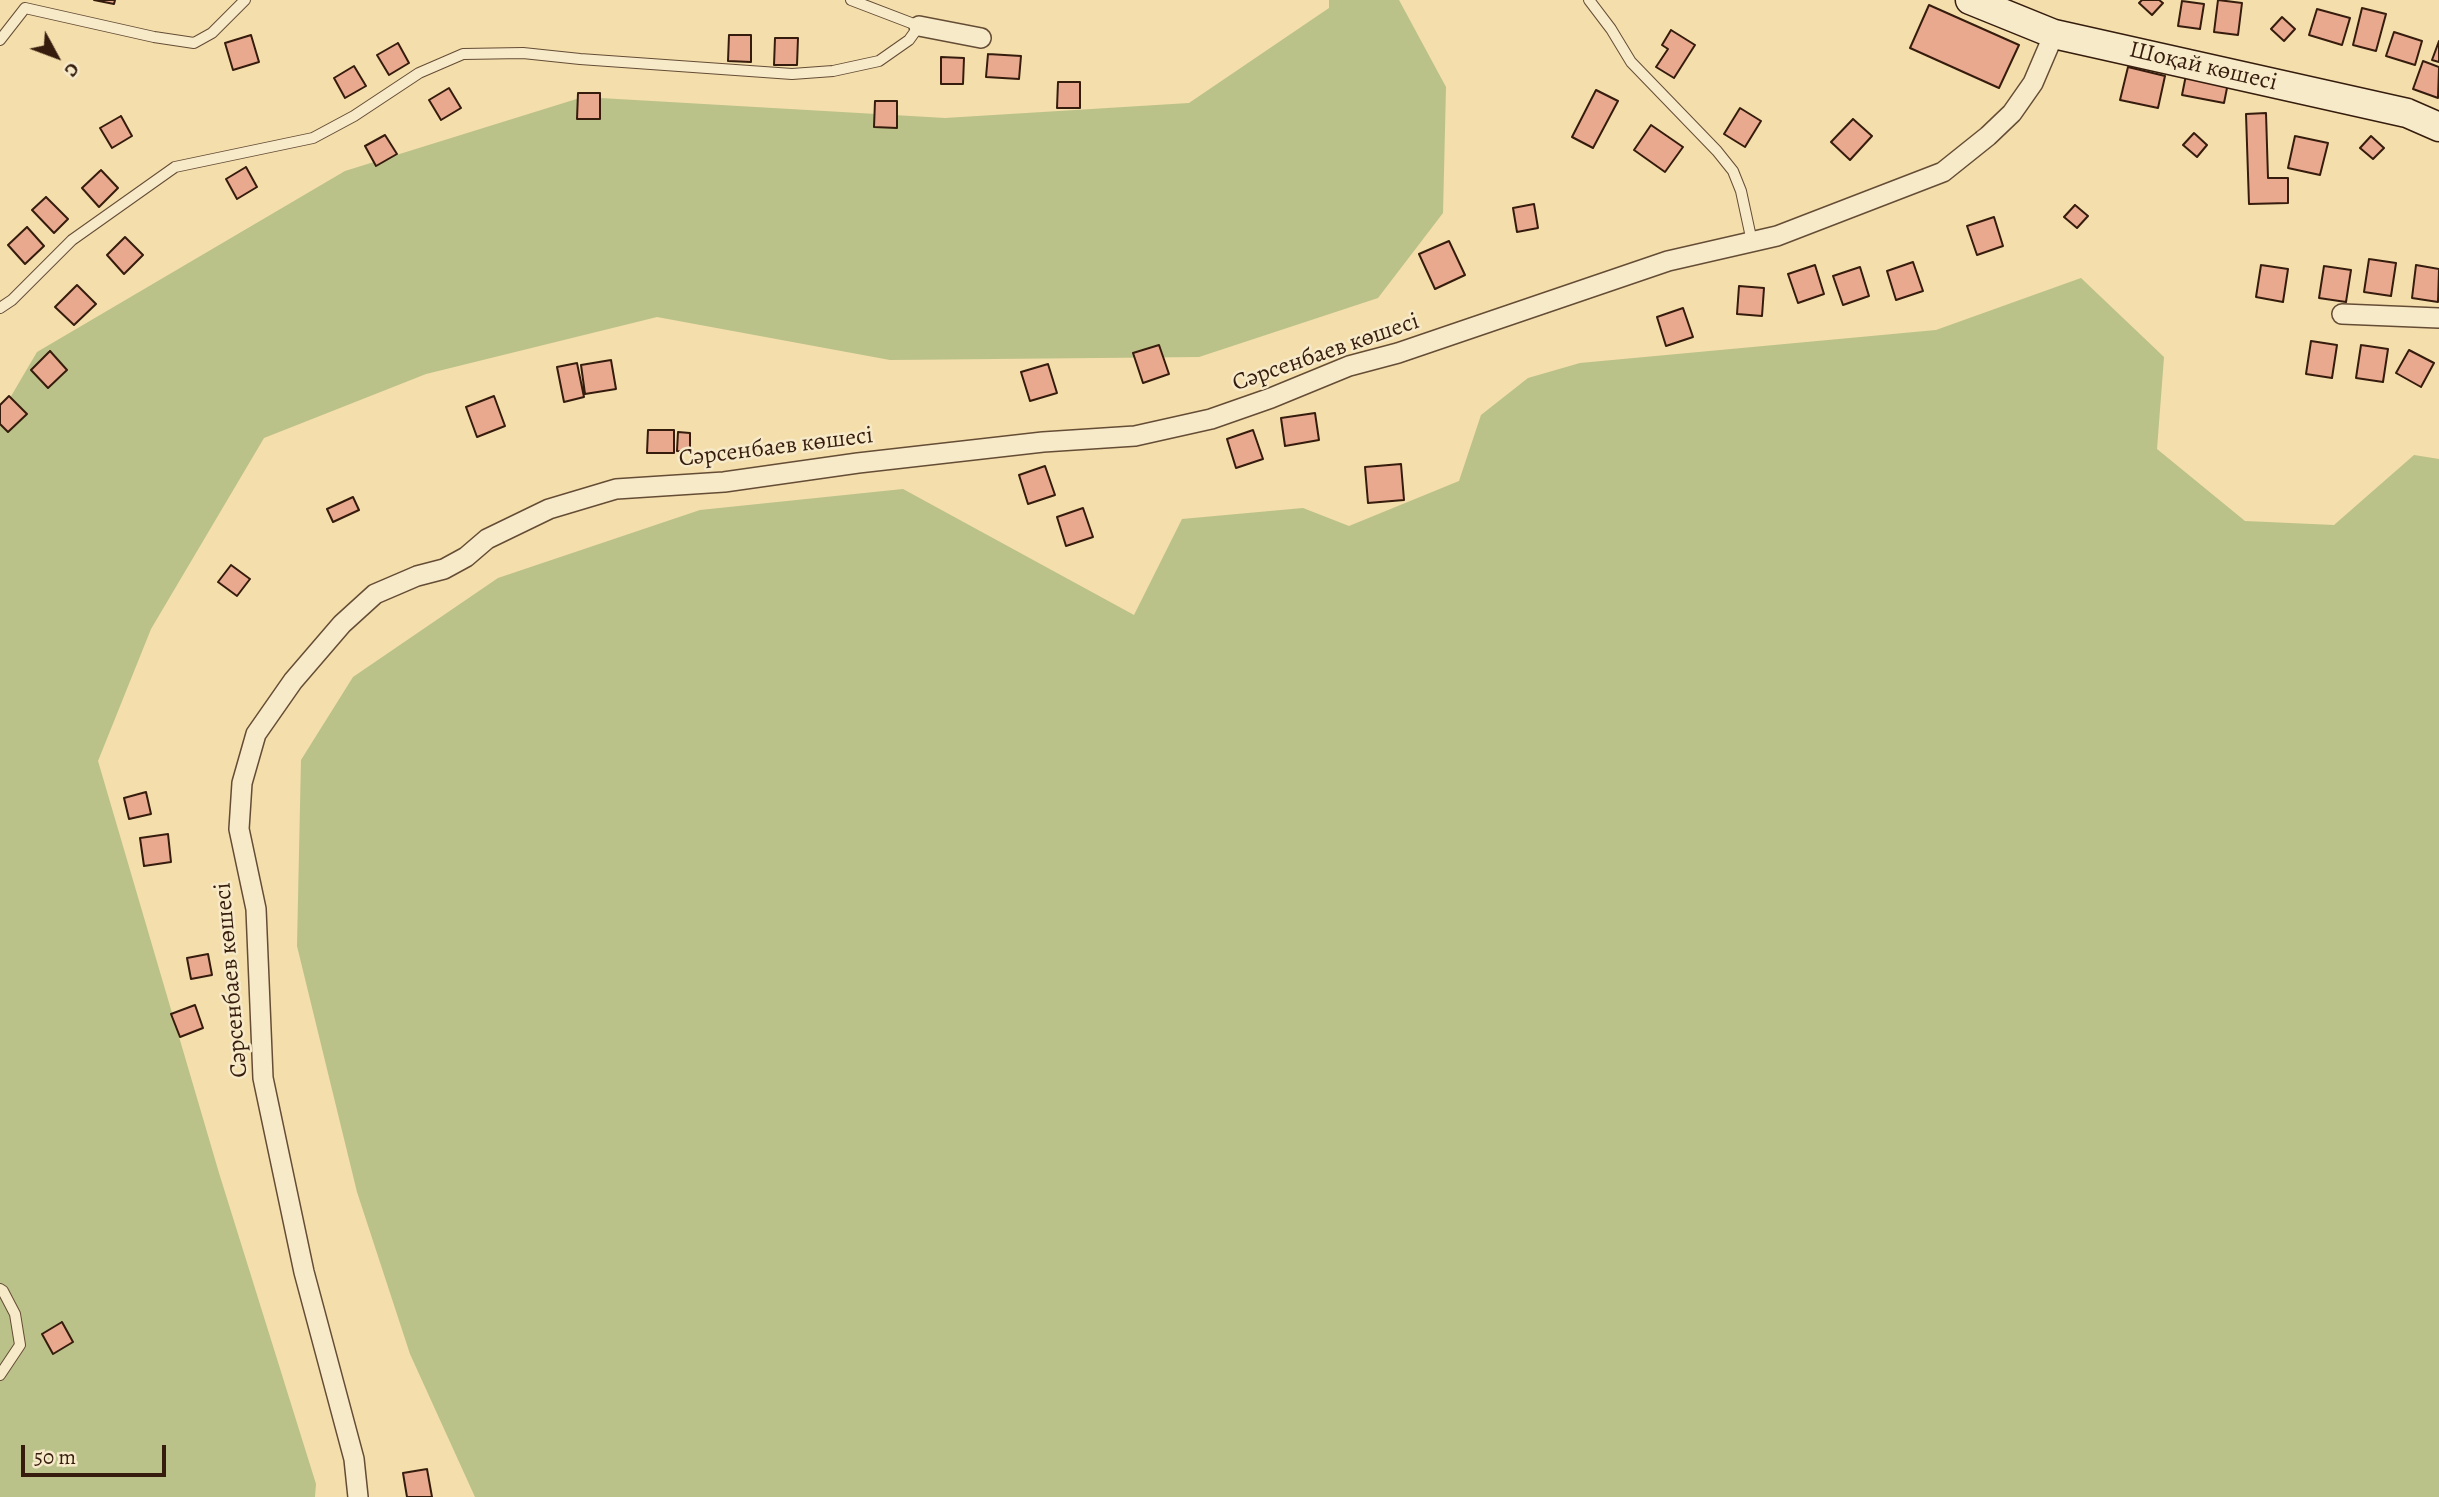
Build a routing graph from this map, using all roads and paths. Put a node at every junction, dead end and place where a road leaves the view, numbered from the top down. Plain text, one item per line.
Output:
1 (245, 0) edge
2 (851, 0) edge
3 (1589, 0) edge
4 (1970, 0) edge
5 (919, 26) junction
6 (2054, 34) junction
7 (981, 38) dead end
8 (0, 40) edge
9 (2439, 127) edge
10 (1752, 242) junction
11 (0, 308) edge
12 (2342, 314) dead end
13 (2439, 318) edge
14 (0, 1289) edge
15 (0, 1375) edge
16 (358, 1497) edge

1 - 8 lane
2 - 5 lane
3 - 10 lane
4 - 6 street, Шоқай көшесі
5 - 7 street
5 - 11 lane
6 - 9 street, Шоқай көшесі
6 - 10 street, Сәрсенбаев көшесі
10 - 16 street, Сәрсенбаев көшесі
12 - 13 street
14 - 15 lane

